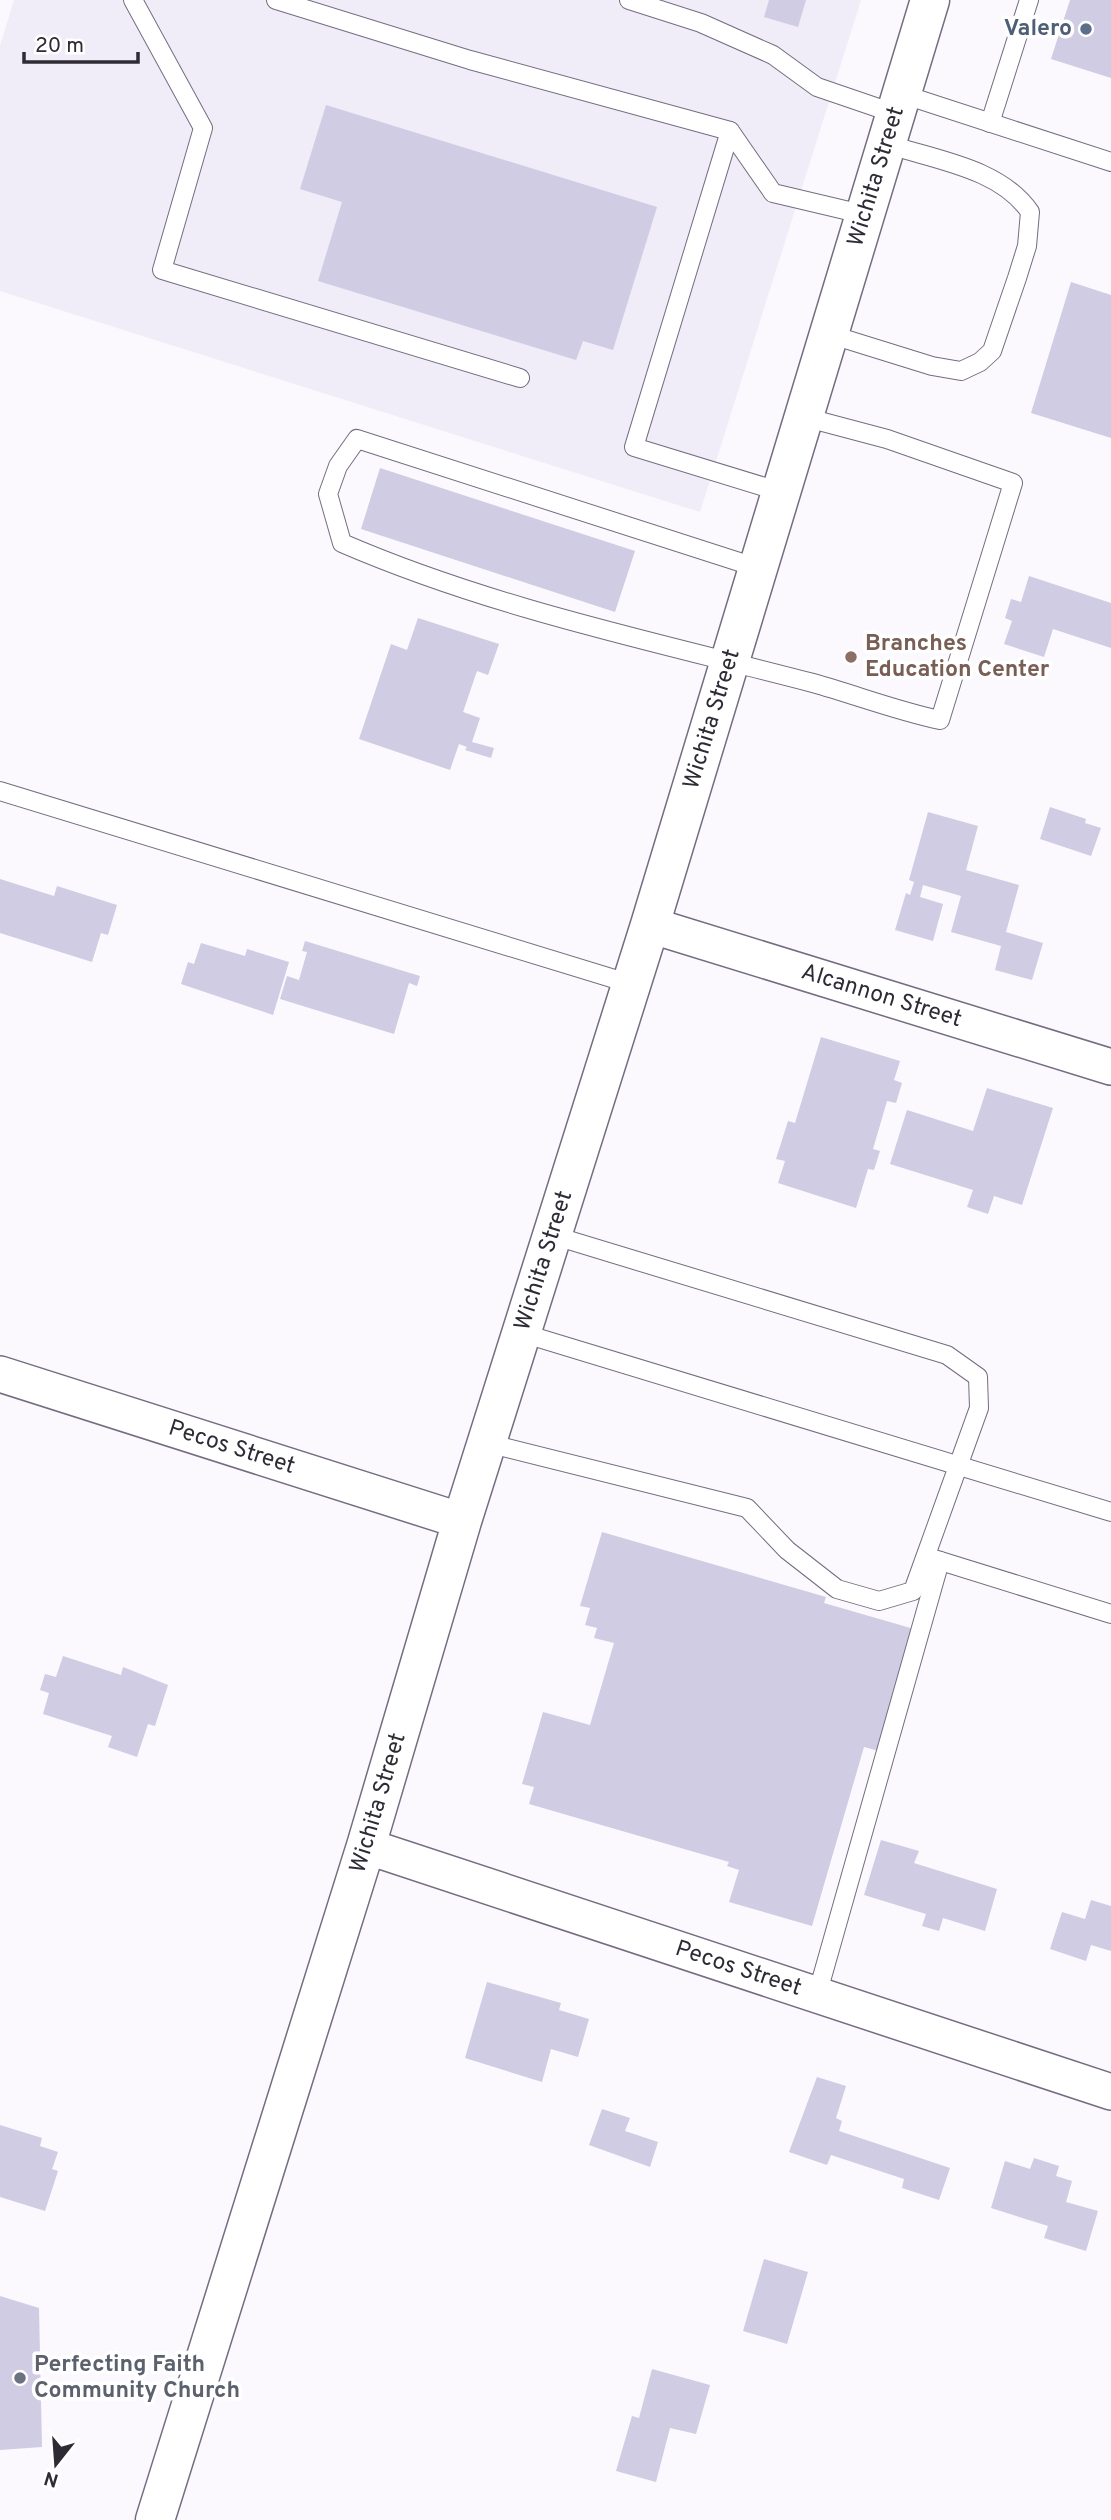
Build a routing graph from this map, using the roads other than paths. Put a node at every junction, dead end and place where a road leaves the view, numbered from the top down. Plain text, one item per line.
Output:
1 (133, 0) edge
2 (276, 0) edge
3 (629, 0) edge
4 (930, 0) edge
5 (1029, 0) edge
6 (895, 117) junction
7 (990, 122) junction
8 (730, 131) junction
9 (1111, 162) edge
10 (866, 215) junction
11 (829, 334) junction
12 (520, 378) dead end
13 (804, 417) junction
14 (781, 492) junction
15 (758, 568) junction
16 (729, 664) junction
17 (0, 791) edge
18 (650, 925) junction
19 (631, 984) junction
20 (1111, 1067) edge
21 (552, 1235) junction
22 (522, 1333) junction
23 (0, 1374) edge
24 (487, 1443) junction
25 (958, 1466) junction
26 (1111, 1512) edge
27 (462, 1521) junction
28 (933, 1559) junction
29 (1111, 1614) edge
30 (366, 1846) junction
31 (817, 1995) junction
32 (1111, 2092) edge
33 (155, 2520) edge

1 - 12 lane
2 - 8 lane
3 - 6 lane
4 - 6 main road, Wichita Street
5 - 7 lane
6 - 7 lane
6 - 10 main road, Wichita Street
6 - 11 lane
7 - 9 lane
8 - 10 lane
8 - 14 lane
10 - 11 main road, Wichita Street
11 - 13 main road, Wichita Street
13 - 14 main road, Wichita Street
13 - 16 lane
14 - 15 main road, Wichita Street
15 - 16 main road, Wichita Street
15 - 16 lane
16 - 18 main road, Wichita Street
17 - 19 lane
18 - 19 main road, Wichita Street
18 - 20 street, Alcannon Street
19 - 21 main road, Wichita Street
21 - 22 main road, Wichita Street
21 - 25 lane
22 - 24 main road, Wichita Street
22 - 25 lane
23 - 27 street, Pecos Street
24 - 27 main road, Wichita Street
24 - 28 lane
25 - 26 lane
25 - 28 lane
27 - 30 main road, Wichita Street
28 - 29 lane
28 - 31 lane
30 - 31 street, Pecos Street
30 - 33 main road, Wichita Street
31 - 32 street, Pecos Street

